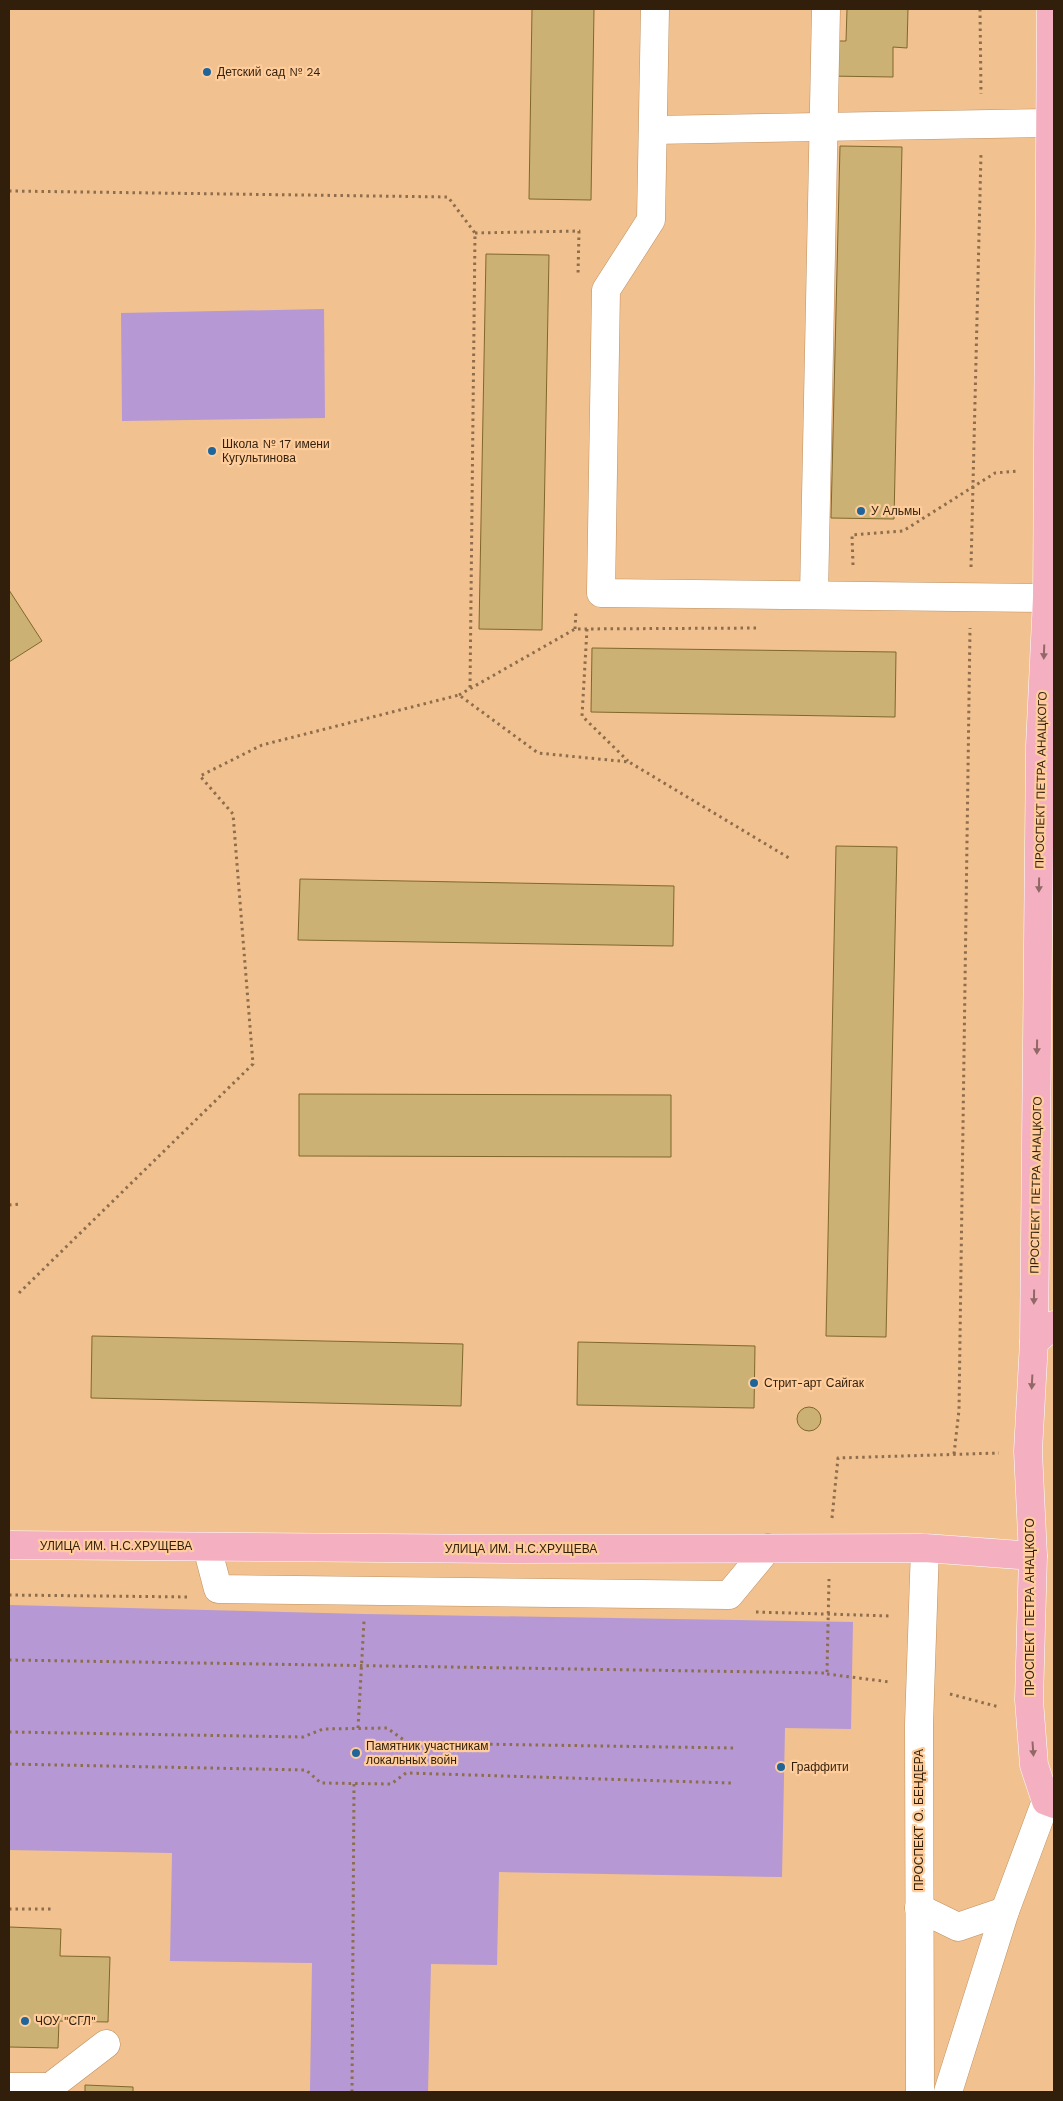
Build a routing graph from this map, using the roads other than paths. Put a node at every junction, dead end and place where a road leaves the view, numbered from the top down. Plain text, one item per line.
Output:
1 (654, 9) edge
2 (826, 9) edge
3 (1051, 9) edge
4 (1049, 123) junction
5 (824, 127) junction
6 (653, 130) junction
7 (814, 595) junction
8 (1047, 598) junction
9 (1044, 1333) edge
10 (9, 1545) edge
11 (207, 1547) junction
12 (768, 1548) junction
13 (924, 1548) junction
14 (1033, 1556) junction
15 (1050, 1802) edge
16 (919, 1908) junction
17 (1005, 1911) junction
18 (106, 2044) dead end
19 (9, 2087) edge
20 (50, 2090) edge
21 (920, 2092) edge
22 (948, 2092) edge

1 - 6 street
2 - 5 street
3 - 4 main road, ПРОСПЕКТ ПЕТРА АНАЦКОГО
4 - 5 street
4 - 8 main road, ПРОСПЕКТ ПЕТРА АНАЦКОГО
5 - 6 street
5 - 7 street
6 - 7 street
7 - 8 street
8 -> 9 main road, ПРОСПЕКТ ПЕТРА АНАЦКОГО
9 -> 14 main road, ПРОСПЕКТ ПЕТРА АНАЦКОГО
10 - 11 main road, УЛИЦА ИМ. Н.С.ХРУЩЕВА
11 - 12 main road, УЛИЦА ИМ. Н.С.ХРУЩЕВА
11 - 12 street
12 - 13 main road, УЛИЦА ИМ. Н.С.ХРУЩЕВА
13 - 14 main road, УЛИЦА ИМ. Н.С.ХРУЩЕВА
13 - 16 street, ПРОСПЕКТ О. БЕНДЕРА
14 -> 15 main road, ПРОСПЕКТ ПЕТРА АНАЦКОГО
15 - 17 street
16 - 17 street
16 - 21 street, ПРОСПЕКТ О. БЕНДЕРА
17 - 22 street
18 - 20 street
19 - 20 street

